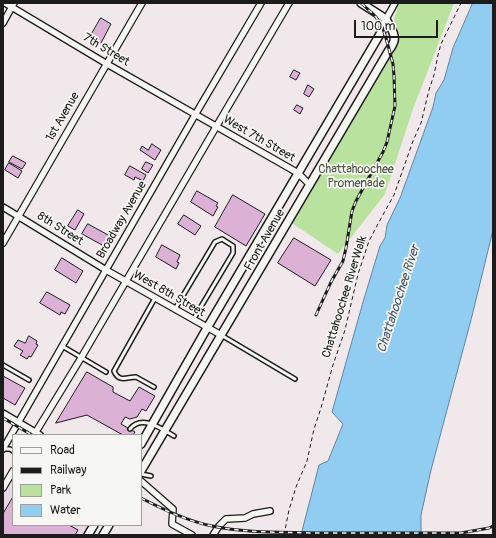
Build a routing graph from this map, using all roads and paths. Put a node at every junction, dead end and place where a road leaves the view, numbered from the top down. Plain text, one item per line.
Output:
1 (6, 3) edge
2 (142, 3) edge
3 (261, 3) edge
4 (289, 3) edge
5 (361, 3) edge
6 (395, 3) edge
7 (461, 3) edge
8 (13, 5) edge
9 (386, 19) junction
10 (3, 23) edge
11 (108, 64) junction
12 (195, 114) junction
13 (216, 127) junction
14 (298, 173) junction
15 (310, 184) junction
16 (3, 207) edge
17 (18, 216) junction
18 (3, 242) edge
19 (106, 270) junction
20 (126, 282) junction
21 (155, 298) junction
22 (175, 309) junction
23 (193, 320) junction
24 (207, 328) junction
25 (222, 336) junction
26 (62, 346) junction
27 (82, 358) junction
28 (3, 365) edge
29 (106, 372) dead end
30 (295, 379) dead end
31 (29, 380) dead end
32 (154, 387) dead end
33 (3, 413) edge
34 (18, 422) junction
35 (153, 424) junction
36 (130, 429) dead end
37 (165, 431) junction
38 (37, 434) edge
39 (174, 436) dead end
40 (142, 442) edge
41 (3, 449) edge
42 (142, 469) edge
43 (12, 473) edge
44 (142, 474) edge
45 (151, 476) dead end
46 (142, 482) edge
47 (3, 488) edge
48 (270, 511) dead end
49 (93, 526) edge
50 (108, 526) edge
51 (88, 535) edge
52 (103, 535) edge
53 (192, 535) edge
54 (213, 535) edge
55 (284, 535) edge

1 - 8 street, 7th Street
2 - 11 street, 1st Avenue
3 - 12 street, Broadway Avenue
4 - 13 street
5 - 9 street
6 - 9 street, Front Avenue
7 - 55 path, Chattahoochee RiverWalk
8 - 10 street
8 - 11 street, 7th Street
9 - 14 street, Front Avenue
9 - 15 street, Front Avenue
11 - 12 street, 7th Street
11 - 17 street, 1st Avenue
12 - 13 street, West 7th Street
12 - 19 street, Broadway Avenue
13 - 14 street, West 7th Street
13 - 20 street
14 - 15 street, West 7th Street
14 - 24 street, Front Avenue
15 - 25 street, Front Avenue
16 - 17 street, 8th Street
17 - 18 street, 1st Avenue
17 - 19 street, 8th Street
19 - 20 street, West 8th Street
19 - 26 street, Broadway Avenue
20 - 21 street, West 8th Street
20 - 27 street
21 - 22 street, West 8th Street
21 - 32 lane
22 - 23 street, West 8th Street
22 - 23 lane
23 - 24 street, West 8th Street
24 - 25 street, West 8th Street
24 - 35 street, Front Avenue
25 - 30 lane
25 - 37 street, Front Avenue
26 - 27 lane
26 - 34 street, Broadway Avenue
27 - 29 lane
27 - 38 street
28 - 31 lane
33 - 34 street
34 - 38 street
34 - 41 street, Broadway Avenue
35 - 36 lane
35 - 37 lane
35 - 40 street, Front Avenue
37 - 39 lane
37 - 42 street, Front Avenue
43 - 47 street
44 - 45 lane
46 - 53 street
48 - 54 street
49 - 51 street
50 - 52 street

